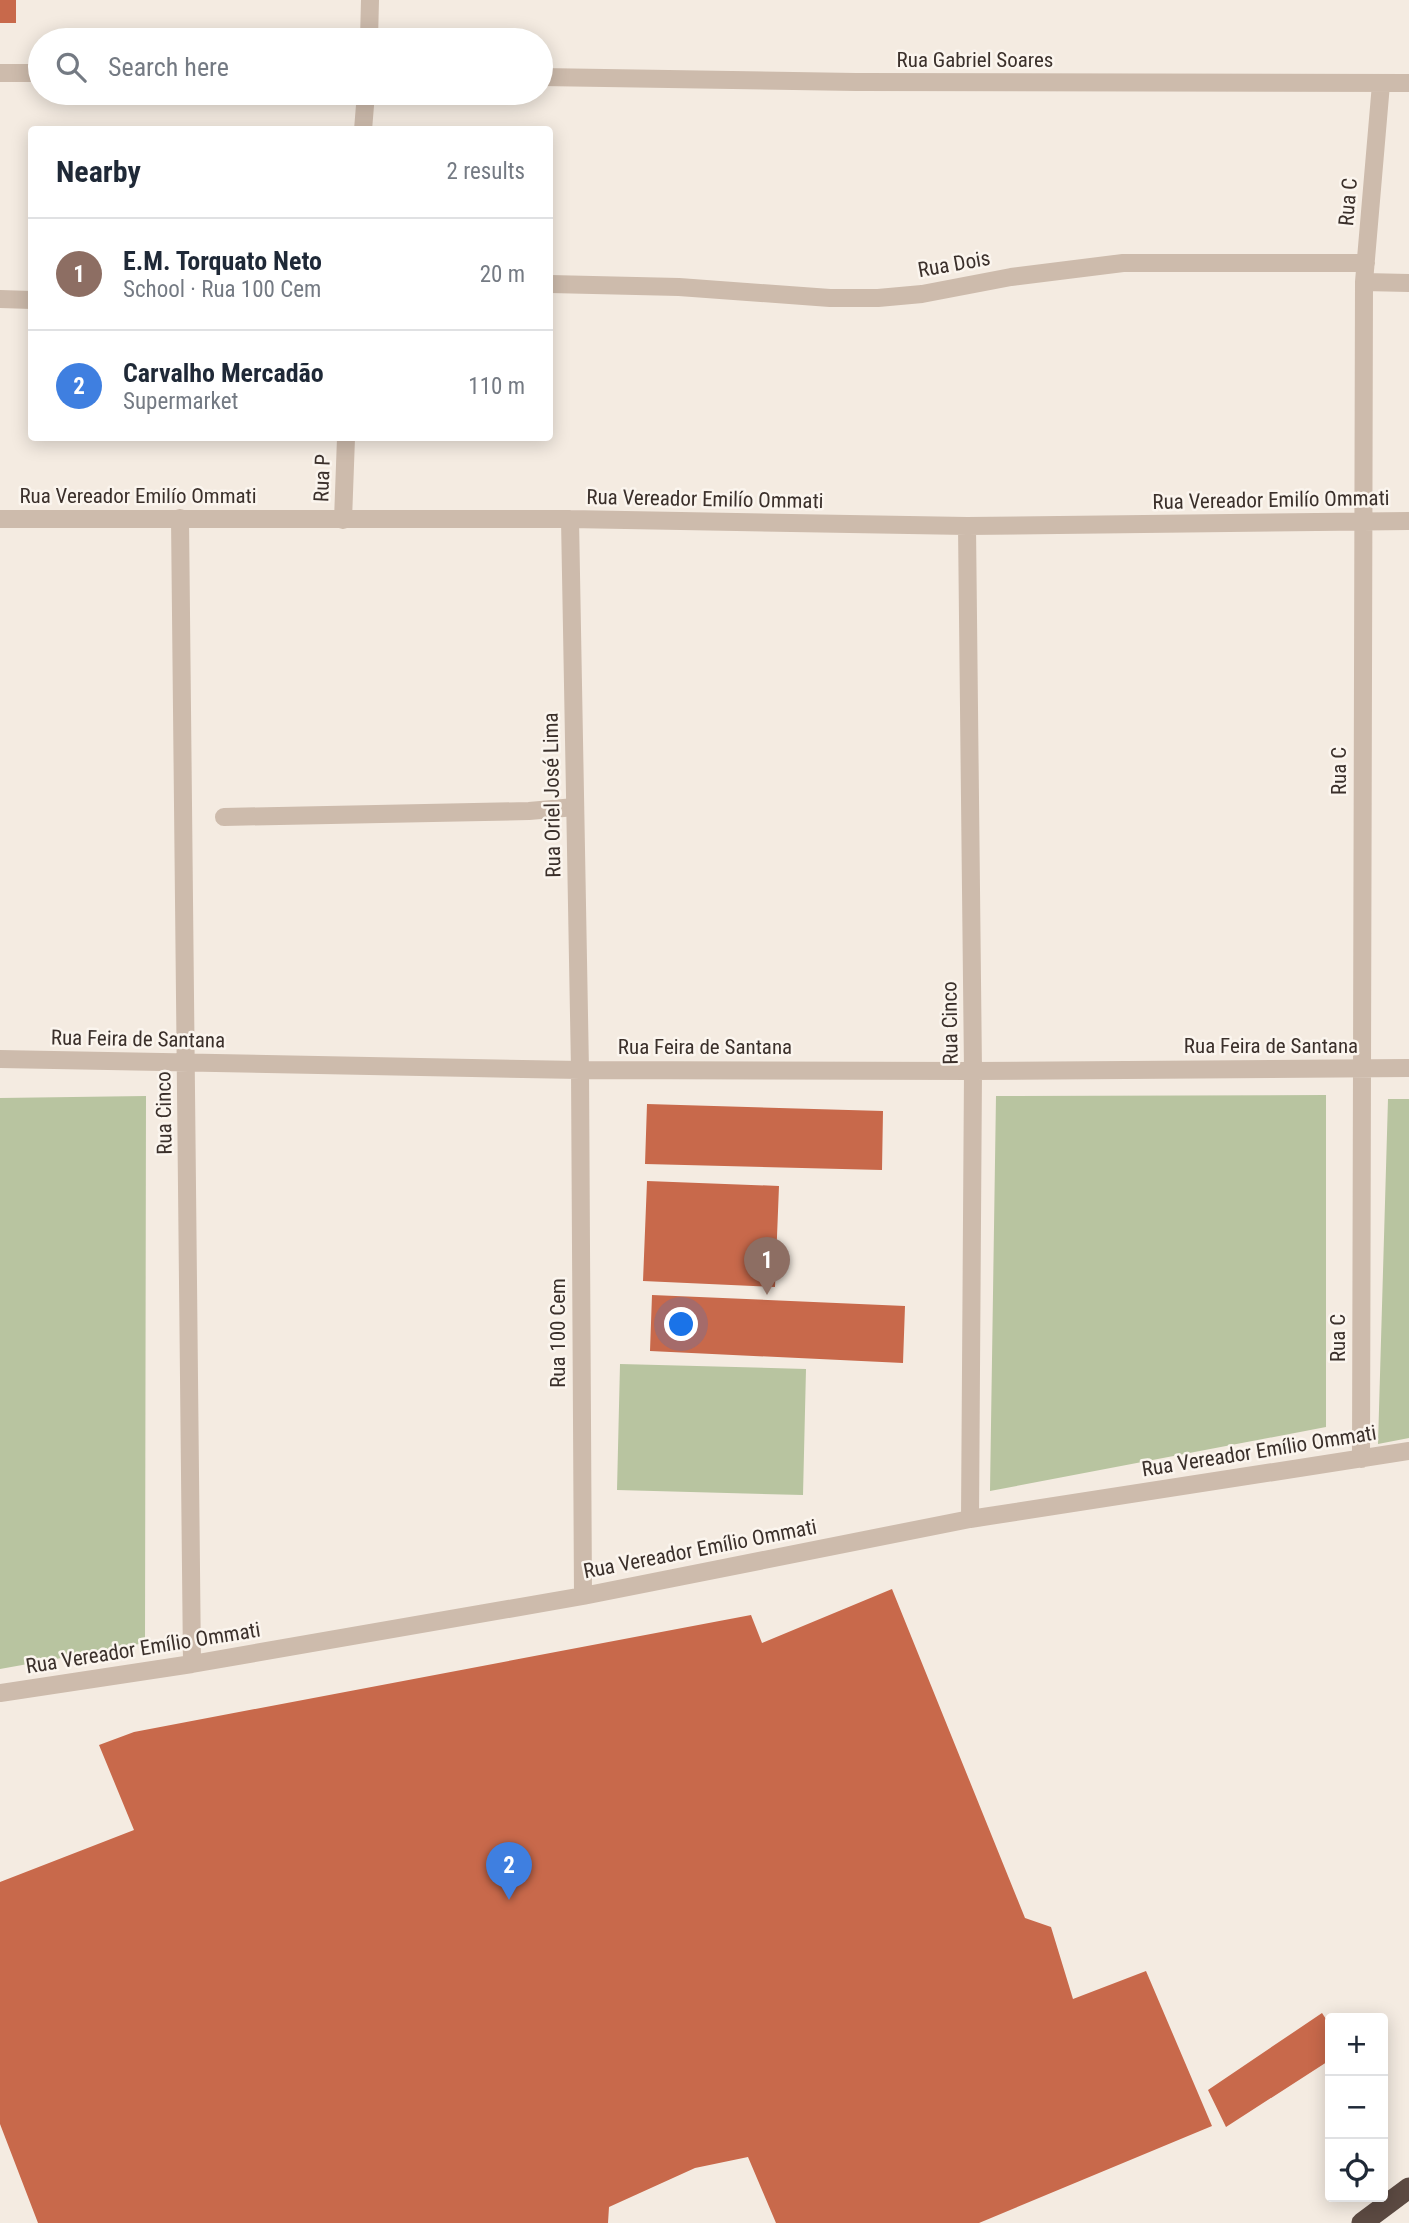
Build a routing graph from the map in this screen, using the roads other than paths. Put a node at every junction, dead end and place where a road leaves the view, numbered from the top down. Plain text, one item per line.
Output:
1 (369, 0) edge
2 (369, 28) edge
3 (0, 72) edge
4 (28, 73) edge
5 (553, 77) edge
6 (1409, 83) edge
7 (1381, 84) junction
8 (365, 105) edge
9 (363, 126) edge
10 (1366, 263) junction
11 (1364, 282) junction
12 (1409, 283) edge
13 (553, 284) edge
14 (0, 299) edge
15 (28, 300) edge
16 (346, 441) edge
17 (0, 519) edge
18 (180, 519) junction
19 (570, 519) junction
20 (343, 520) junction
21 (1362, 521) junction
22 (1409, 521) edge
23 (967, 526) junction
24 (575, 807) junction
25 (224, 817) dead end
26 (0, 1059) edge
27 (186, 1064) junction
28 (1361, 1068) junction
29 (1409, 1068) edge
30 (580, 1070) junction
31 (973, 1071) junction
32 (1409, 1451) edge
33 (1361, 1459) junction
34 (970, 1518) junction
35 (583, 1596) junction
36 (192, 1664) junction
37 (0, 1693) edge
38 (1409, 2188) edge
39 (1362, 2223) edge

1 - 2 street
3 - 4 street
5 - 7 street, Rua Gabriel Soares
6 - 7 street, Rua Gabriel Soares
7 - 10 street, Rua C
8 - 9 street
10 - 11 street, Rua C
10 - 13 street, Rua Dois
11 - 12 street
11 - 21 street, Rua C
14 - 15 street
16 - 20 street, Rua P
17 - 18 street, Rua Vereador Emilío Ommati
18 - 20 street, Rua Vereador Emilío Ommati
18 - 27 street, Rua Cinco
19 - 20 street, Rua Vereador Emilío Ommati
19 - 23 street, Rua Vereador Emilío Ommati
19 - 24 street, Rua Oriel José Lima
21 - 22 street, Rua Vereador Emilío Ommati
21 - 23 street, Rua Vereador Emilío Ommati
21 - 28 street, Rua C
23 - 31 street, Rua Cinco
24 - 25 street
24 - 30 street, Rua Oriel José Lima
26 - 27 street, Rua Feira de Santana
27 - 30 street, Rua Feira de Santana
27 - 36 street, Rua Cinco
28 - 29 street, Rua Feira de Santana
28 - 31 street, Rua Feira de Santana
28 - 33 street, Rua C
30 - 31 street, Rua Feira de Santana
30 - 35 street, Rua 100 Cem
31 - 34 street, Rua Cinco
32 - 33 street, Rua Vereador Emílio Ommati
33 - 34 street, Rua Vereador Emílio Ommati
34 - 35 street, Rua Vereador Emílio Ommati
35 - 36 street, Rua Vereador Emílio Ommati
36 - 37 street, Rua Vereador Emílio Ommati
38 - 39 highway

